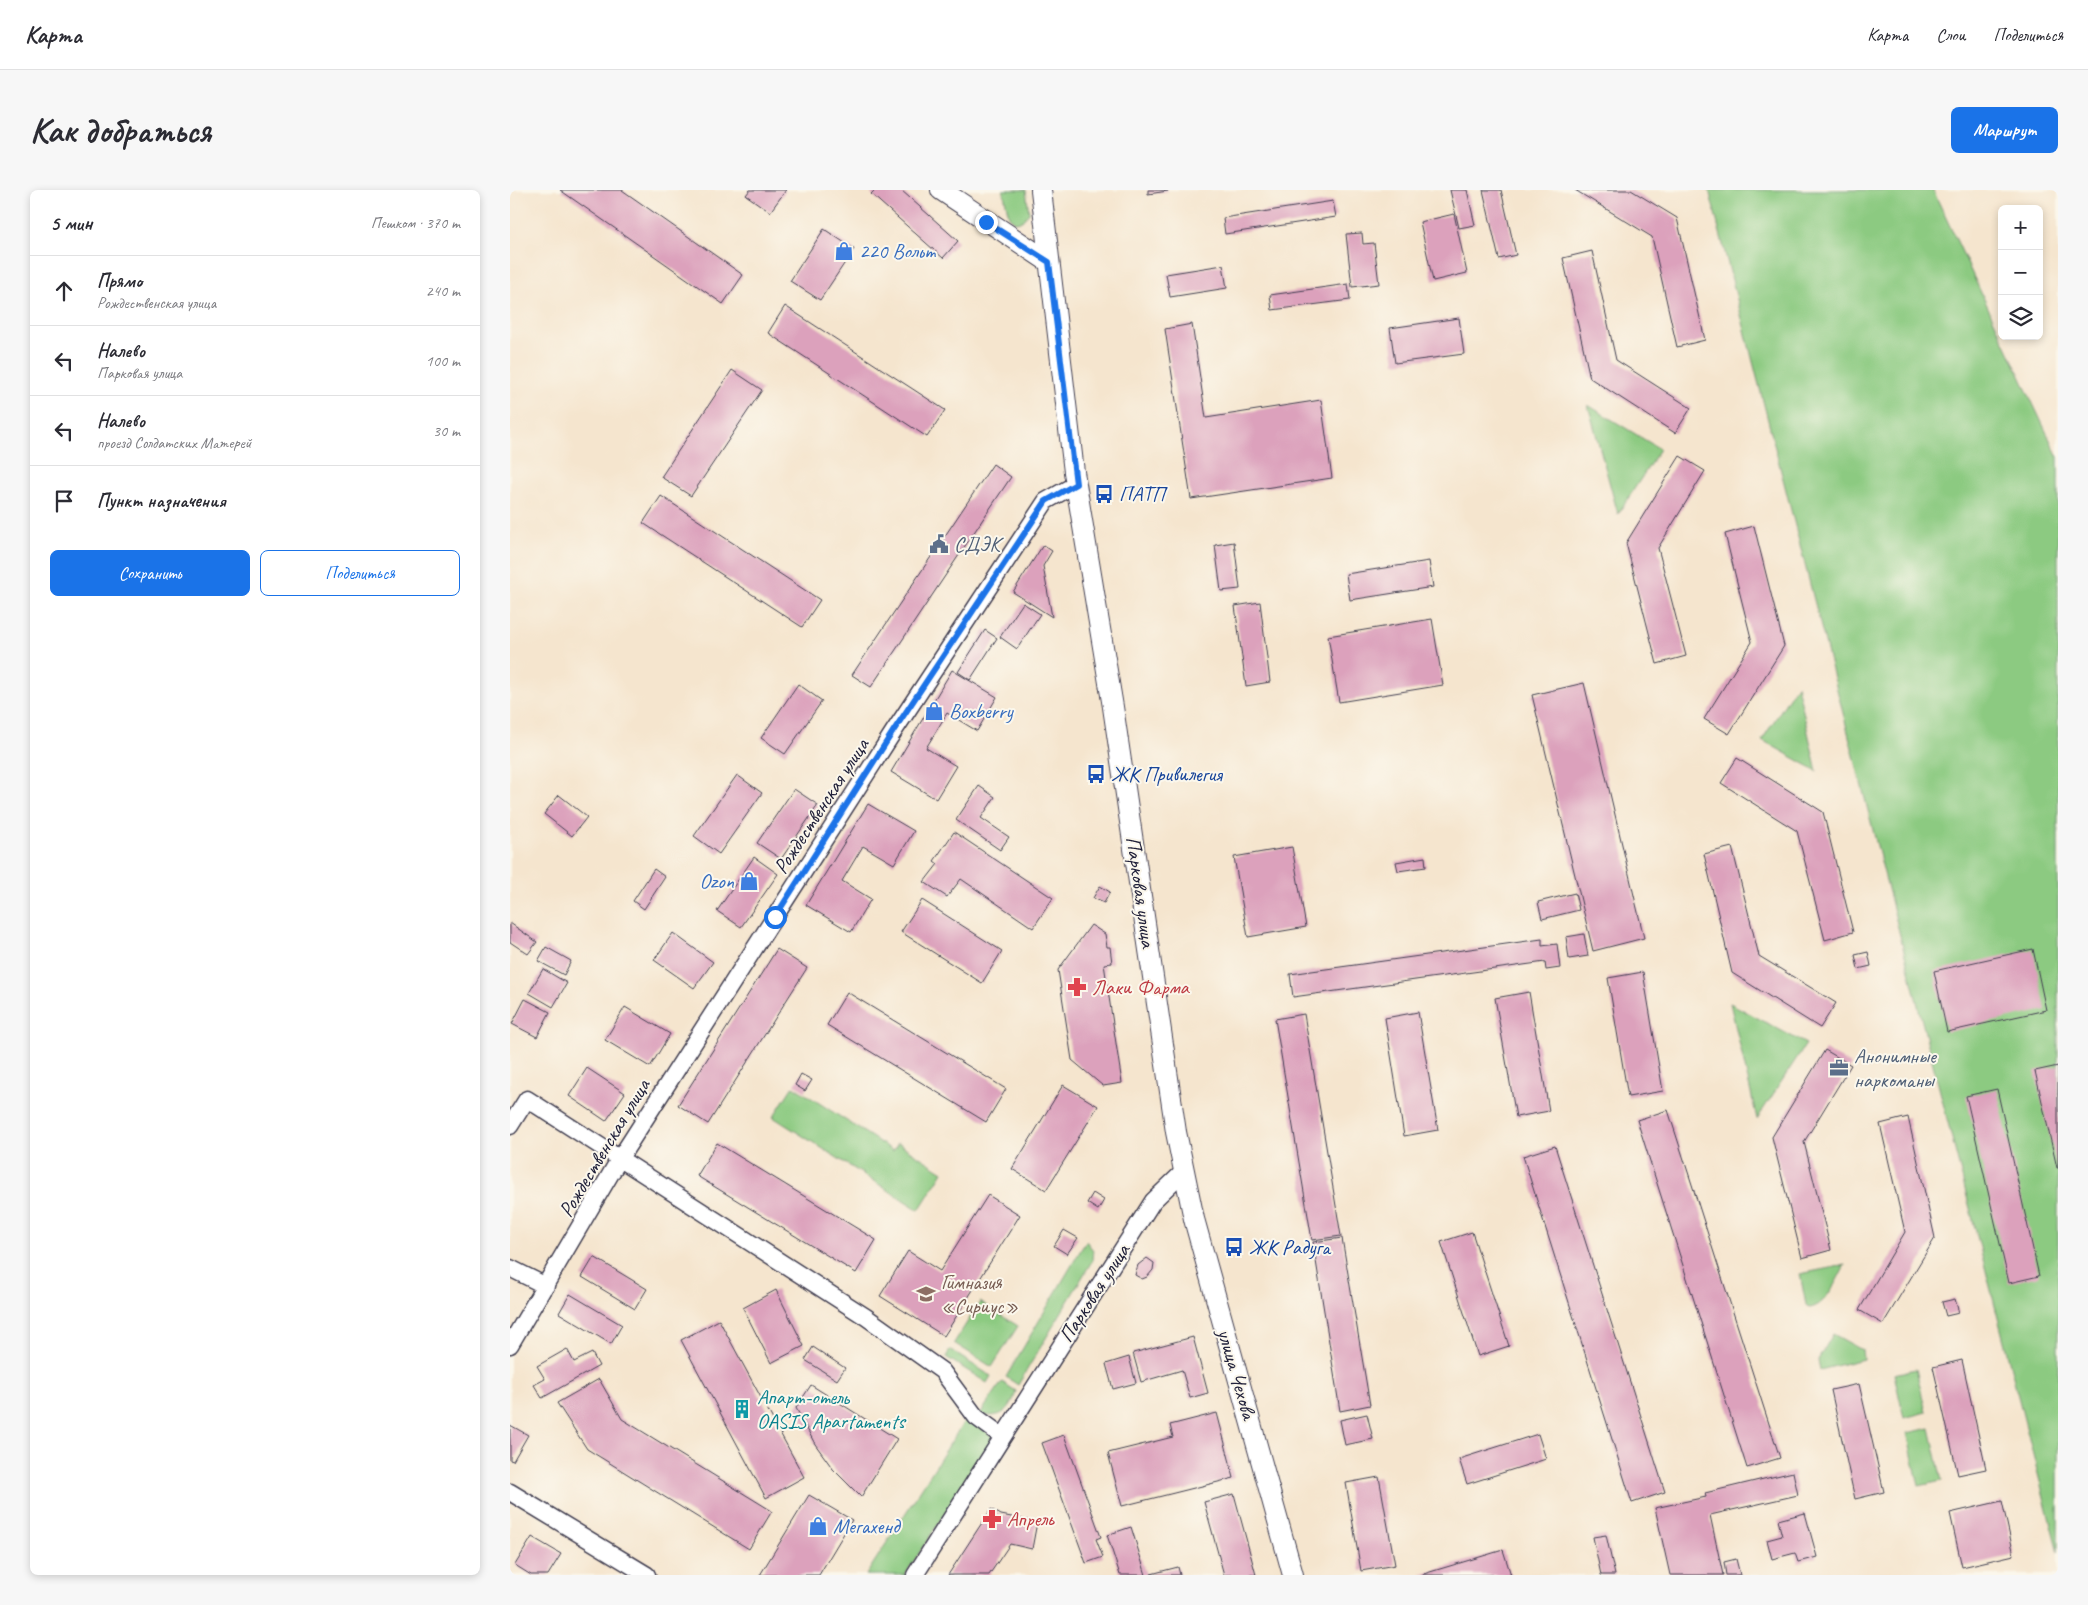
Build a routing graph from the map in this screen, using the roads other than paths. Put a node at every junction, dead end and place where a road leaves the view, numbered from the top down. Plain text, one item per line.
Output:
1 (942, 190) edge
2 (1041, 190) edge
3 (1049, 262) junction
4 (1076, 484) junction
5 (510, 1126) edge
6 (620, 1158) junction
7 (1183, 1172) junction
8 (510, 1268) edge
9 (546, 1286) junction
10 (510, 1345) edge
11 (1002, 1436) junction
12 (510, 1492) edge
13 (647, 1575) edge
14 (915, 1575) edge
15 (1293, 1575) edge

1 - 3 main road
2 - 3 main road, Парковая улица
3 - 4 main road, Парковая улица
4 - 6 street, Рождественская улица
4 - 7 main road, Парковая улица
5 - 6 street
6 - 9 street, Рождественская улица
6 - 11 street
7 - 11 street, Парковая улица
7 - 15 main road, улица Чехова
8 - 9 street
9 - 10 street, Рождественская улица
11 - 14 street, Парковая улица
12 - 13 street

